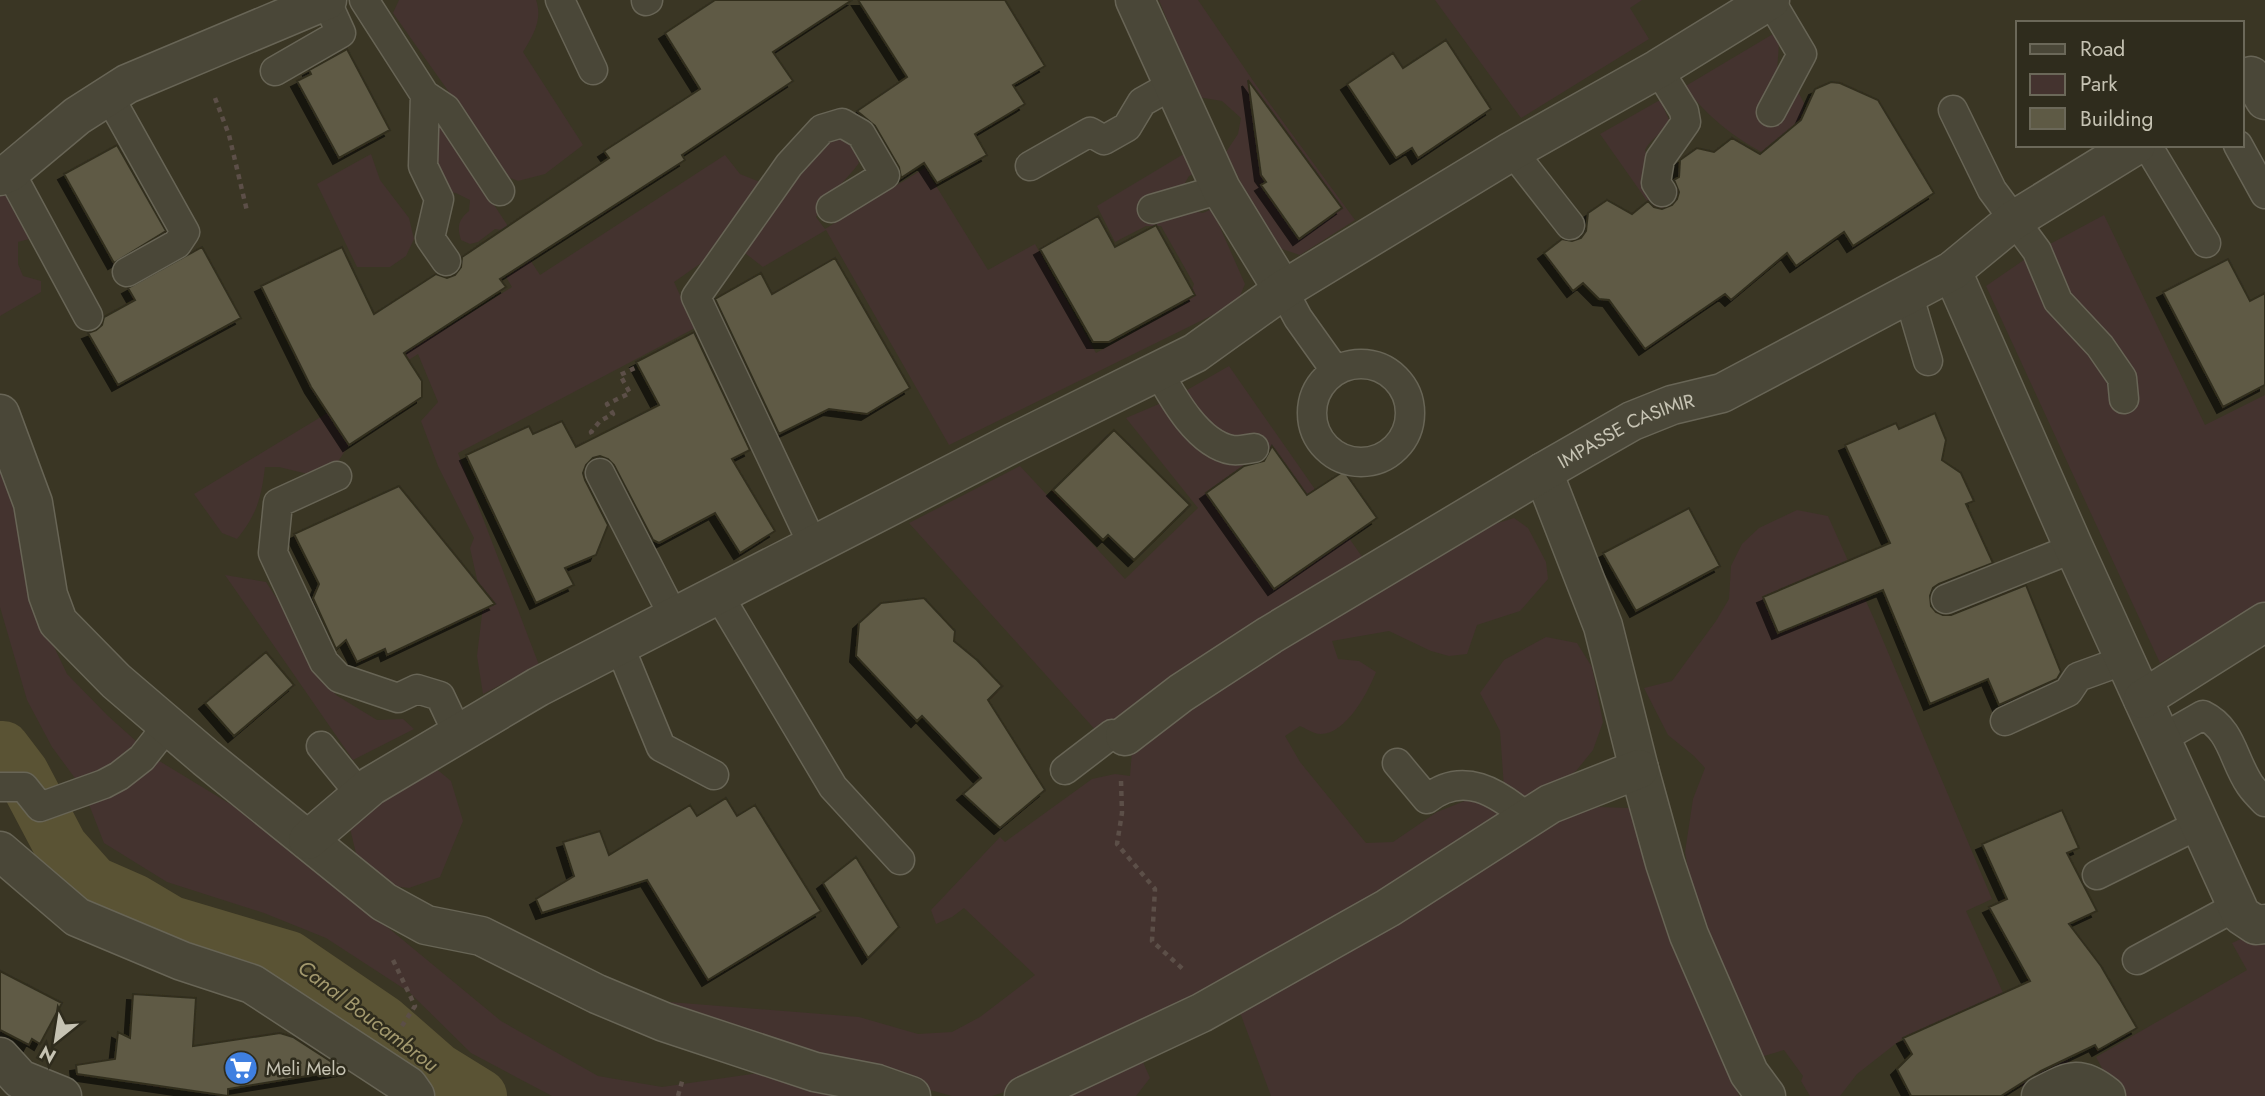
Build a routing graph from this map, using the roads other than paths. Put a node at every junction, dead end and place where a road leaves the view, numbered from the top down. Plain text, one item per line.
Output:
1 (327, 0) edge
2 (364, 0) edge
3 (560, 0) edge
4 (1135, 0) edge
5 (1770, 0) edge
6 (1658, 69) junction
7 (593, 70) dead end
8 (275, 71) dead end
9 (1174, 83) junction
10 (425, 95) junction
11 (109, 96) junction
12 (1953, 110) dead end
13 (1771, 111) dead end
14 (2133, 147) edge
15 (2148, 147) edge
16 (2239, 147) edge
17 (1512, 151) junction
18 (1030, 166) dead end
19 (5, 174) edge
20 (1222, 189) junction
21 (500, 191) dead end
22 (1662, 191) dead end
23 (2265, 194) edge
24 (831, 208) dead end
25 (1152, 209) dead end
26 (2014, 220) junction
27 (1570, 225) dead end
28 (2206, 243) dead end
29 (446, 261) dead end
30 (1952, 271) junction
31 (127, 272) dead end
32 (1283, 290) junction
33 (1908, 293) junction
34 (88, 316) dead end
35 (1928, 361) dead end
36 (1335, 370) dead end
37 (1158, 371) junction
38 (2124, 399) dead end
39 (0, 414) edge
40 (1254, 448) dead end
41 (1543, 472) junction
42 (600, 473) dead end
43 (337, 476) dead end
44 (813, 545) junction
45 (2074, 548) junction
46 (718, 594) junction
47 (1946, 599) dead end
48 (674, 617) junction
49 (2265, 622) edge
50 (620, 645) junction
51 (2125, 660) junction
52 (2143, 699) junction
53 (2005, 721) dead end
54 (168, 725) junction
55 (458, 734) junction
56 (1125, 736) joint
57 (2161, 739) junction
58 (321, 746) dead end
59 (1397, 763) dead end
60 (1639, 769) junction
61 (1065, 770) dead end
62 (713, 775) dead end
63 (0, 787) edge
64 (360, 794) junction
65 (2265, 802) edge
66 (1528, 818) junction
67 (2200, 824) junction
68 (308, 840) junction
69 (0, 851) edge
70 (900, 860) dead end
71 (2097, 875) dead end
72 (2251, 915) edge
73 (2137, 960) dead end
74 (0, 1057) edge
75 (412, 1091) edge
76 (62, 1096) edge
77 (911, 1096) edge
78 (1024, 1096) edge
79 (1766, 1096) edge
80 (2041, 1096) edge
81 (2106, 1096) edge

1 - 8 lane
1 - 11 street
2 - 10 lane
3 - 7 lane
4 - 9 street
5 - 6 street
5 - 13 lane
6 - 17 street
6 - 22 lane
9 - 18 lane
9 - 20 street
10 - 21 lane
10 - 29 lane
11 - 19 street
11 - 31 lane
12 - 26 lane
14 - 26 street, IMPASSE CASIMIR
15 - 28 lane
16 - 23 lane
17 - 27 lane
17 - 32 street
19 - 34 lane
20 - 25 lane
20 - 32 street
24 - 44 lane
26 - 30 street, IMPASSE CASIMIR
26 - 38 lane
30 - 33 street, IMPASSE CASIMIR
30 - 45 street
32 - 36 lane
32 - 37 street
33 - 35 lane
33 - 41 street, IMPASSE CASIMIR
37 - 40 lane
37 - 44 street
39 - 54 street
41 - 56 street, IMPASSE CASIMIR
41 - 60 street
42 - 48 lane
43 - 55 lane
44 - 46 street
45 - 47 lane
45 - 51 street
46 - 48 street
46 - 70 lane
48 - 50 street
49 - 52 street
50 - 55 street
50 - 62 lane
51 - 52 street
51 - 53 lane
52 - 57 street
54 - 63 lane
54 - 68 street
55 - 64 street
56 - 61 lane
57 - 65 lane
57 - 67 street
58 - 64 lane
59 - 66 lane
60 - 66 street
60 - 79 street
64 - 68 street
66 - 78 street
67 - 71 lane
67 - 72 street
68 - 77 street
69 - 75 street
72 - 73 lane
74 - 76 street
80 - 81 street

